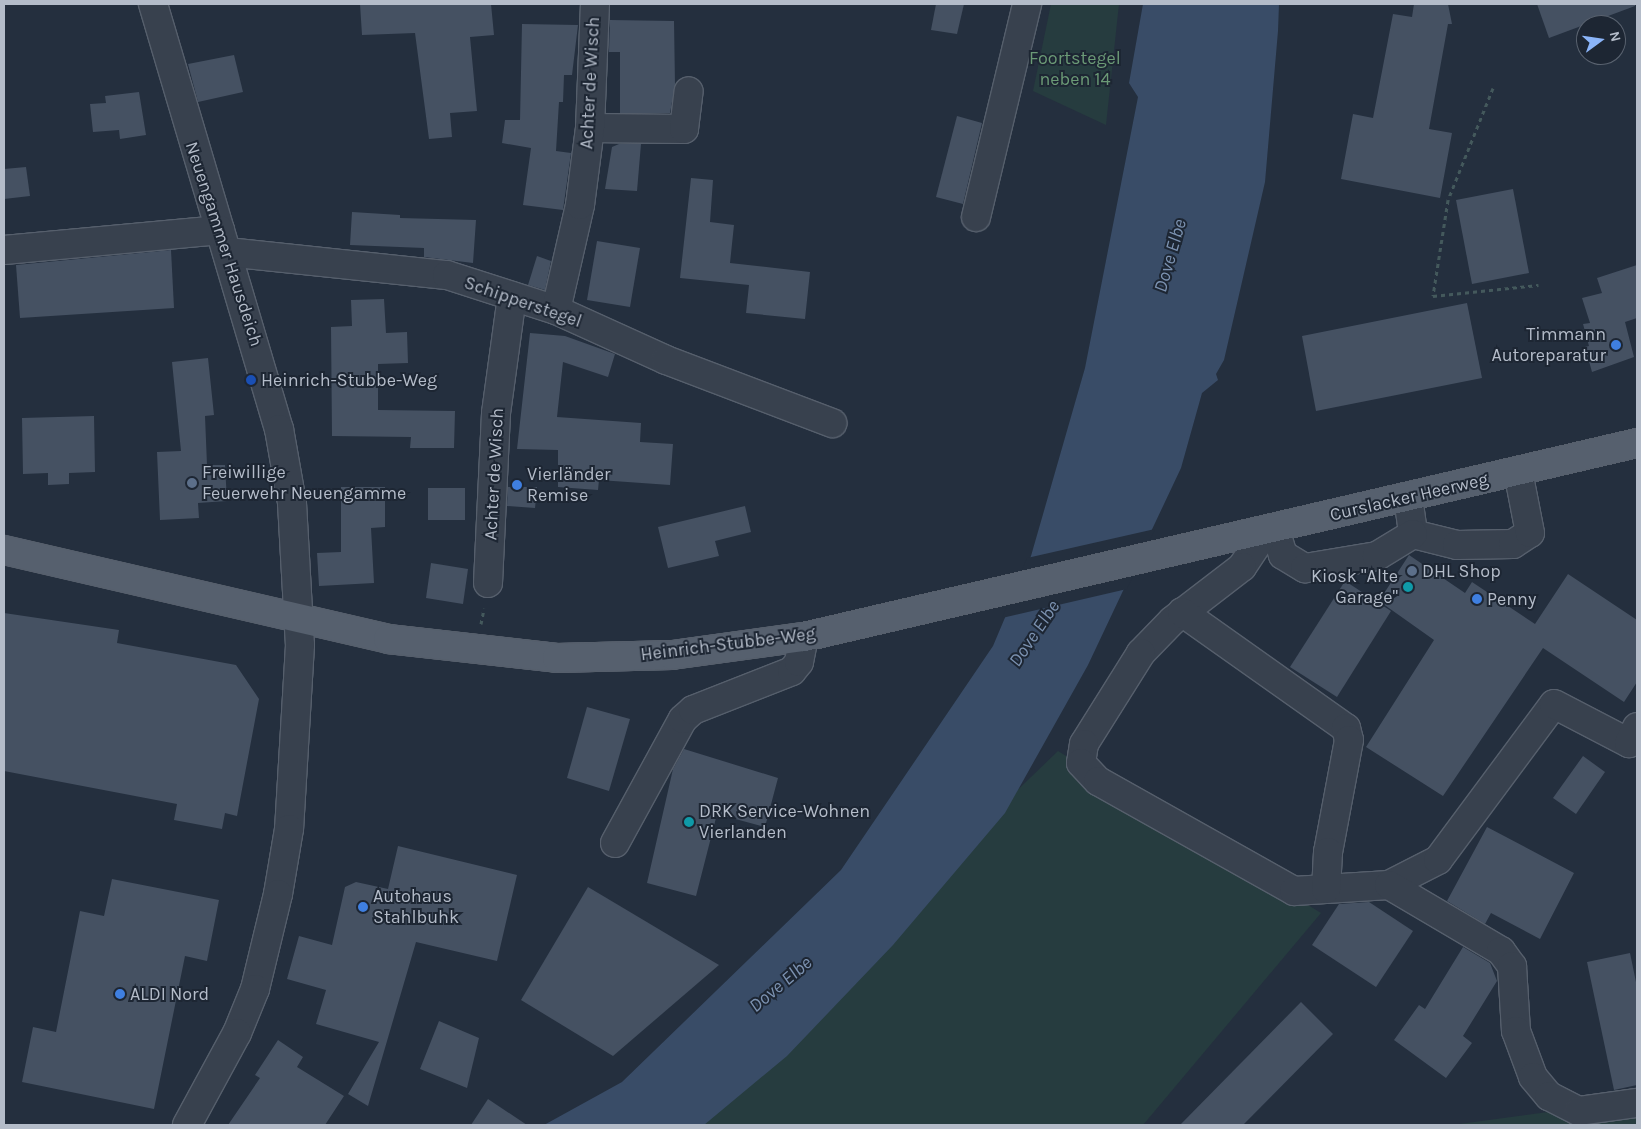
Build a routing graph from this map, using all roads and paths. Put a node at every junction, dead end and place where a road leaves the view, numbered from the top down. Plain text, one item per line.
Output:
1 (152, 4) edge
2 (595, 4) edge
3 (1028, 4) edge
4 (1493, 88) dead end
5 (689, 91) dead end
6 (590, 128) junction
7 (976, 217) dead end
8 (223, 241) junction
9 (4, 250) edge
10 (1538, 285) dead end
11 (512, 296) junction
12 (556, 310) junction
13 (832, 423) dead end
14 (1637, 443) edge
15 (1518, 471) junction
16 (1408, 497) junction
17 (1270, 530) junction
18 (1413, 534) junction
19 (4, 550) edge
20 (1181, 550) joint
21 (488, 582) joint
22 (1182, 612) junction
23 (300, 619) junction
24 (804, 636) junction
25 (476, 652) junction
26 (1637, 727) edge
27 (615, 843) dead end
28 (1389, 885) junction
29 (1326, 890) junction
30 (1637, 1103) edge
31 (187, 1125) edge

1 - 8 street, Neuengammer Hausdeich
2 - 6 street, Achter de Wisch
3 - 7 street
4 - 10 path
5 - 6 street
6 - 12 street, Achter de Wisch
8 - 9 street, Schipperstegel
8 - 11 street, Schipperstegel
8 - 23 street, Neuengammer Hausdeich
11 - 12 street, Schipperstegel
11 - 21 street, Achter de Wisch
12 - 13 street, Schipperstegel
14 - 15 main road, Curslacker Heerweg
15 - 16 main road, Curslacker Heerweg
15 - 18 street
16 - 17 main road, Curslacker Heerweg
16 - 18 street
17 - 18 street
17 - 20 main road, Curslacker Heerweg
17 - 22 street
19 - 23 main road, Heinrich-Stubbe-Weg
20 - 24 main road, Heinrich-Stubbe-Weg
21 - 25 path
22 - 29 street
22 - 29 street
23 - 25 main road, Heinrich-Stubbe-Weg
23 - 31 street, Neuengammer Hausdeich
24 - 25 main road, Heinrich-Stubbe-Weg
24 - 27 street
26 - 28 street
28 - 29 street
28 - 30 street

